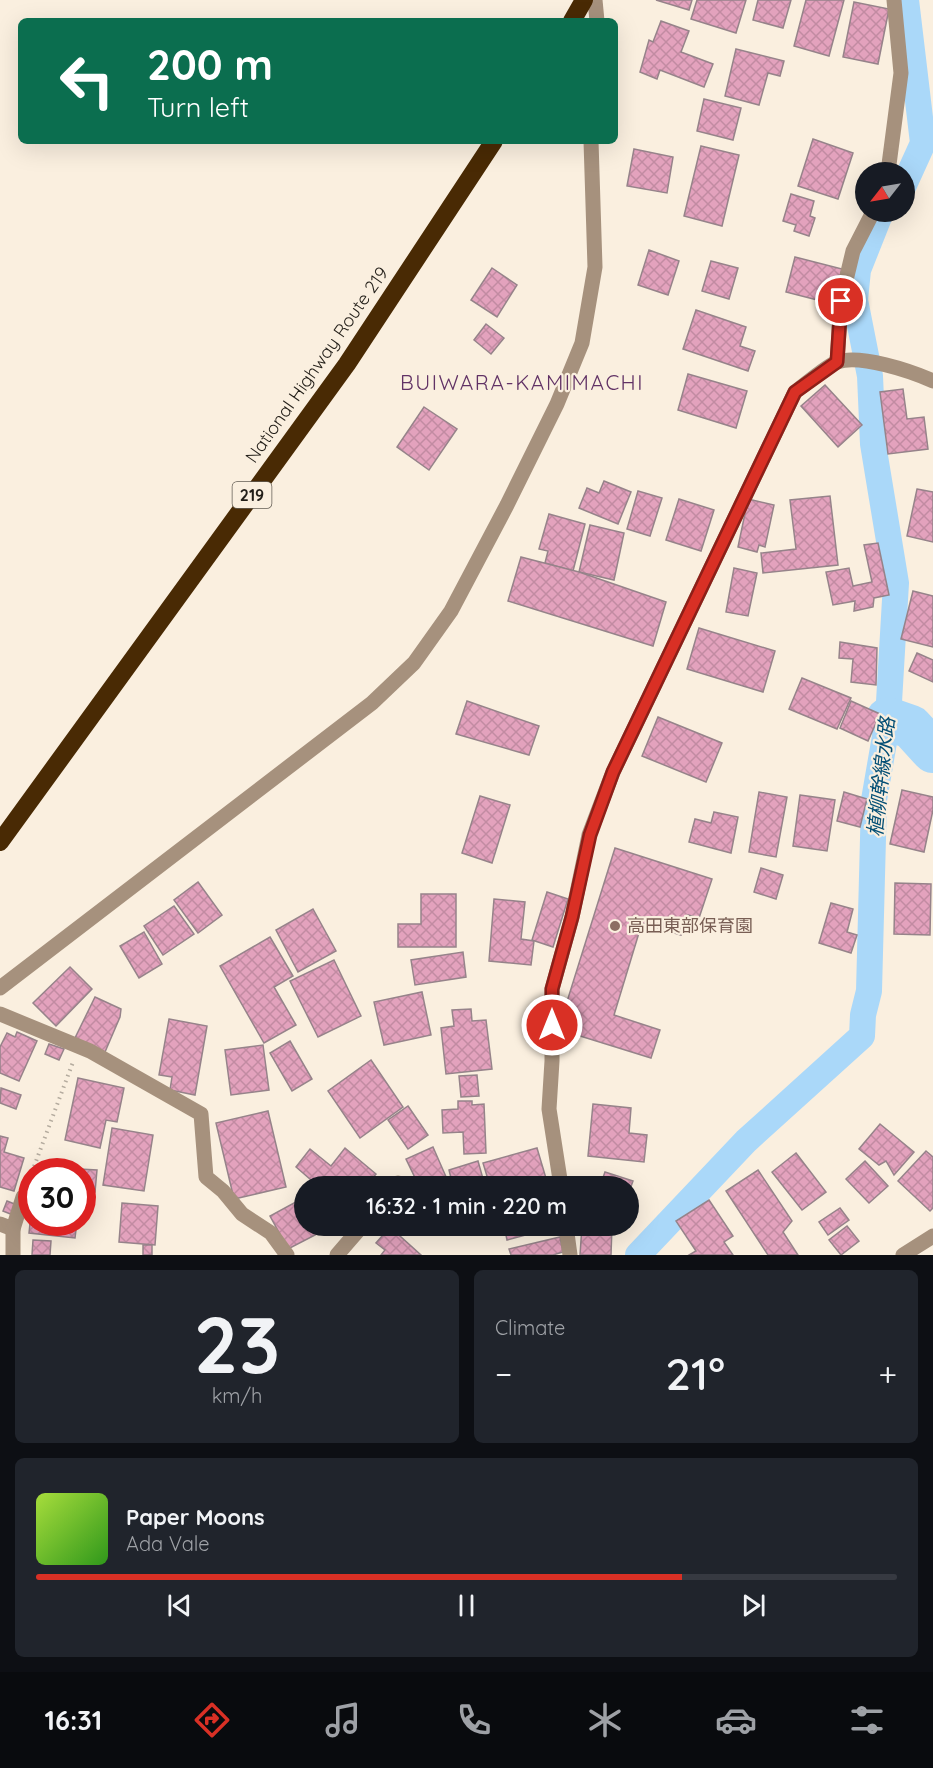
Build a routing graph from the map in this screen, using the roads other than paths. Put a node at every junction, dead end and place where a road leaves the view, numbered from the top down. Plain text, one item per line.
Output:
1 (584, 0) edge
2 (596, 0) edge
3 (894, 0) edge
4 (574, 18) edge
5 (597, 18) edge
6 (492, 144) edge
7 (591, 144) edge
8 (889, 162) edge
9 (868, 222) edge
10 (837, 362) junction
11 (933, 381) edge
12 (0, 842) edge
13 (0, 988) edge
14 (0, 1014) edge
15 (559, 1176) edge
16 (18, 1206) edge
17 (7, 1226) edge
18 (353, 1236) edge
19 (567, 1236) edge
20 (933, 1236) edge
21 (13, 1255) edge
22 (287, 1255) edge
23 (337, 1255) edge
24 (570, 1255) edge
25 (903, 1255) edge

1 - 4 highway
2 - 5 street
3 - 8 street
6 - 12 highway, National Highway Route 219 / 219
7 - 13 street
9 - 10 street
10 - 11 street
10 - 15 street
14 - 22 street
16 - 17 street
17 - 21 street
18 - 23 street
19 - 24 street
20 - 25 street

